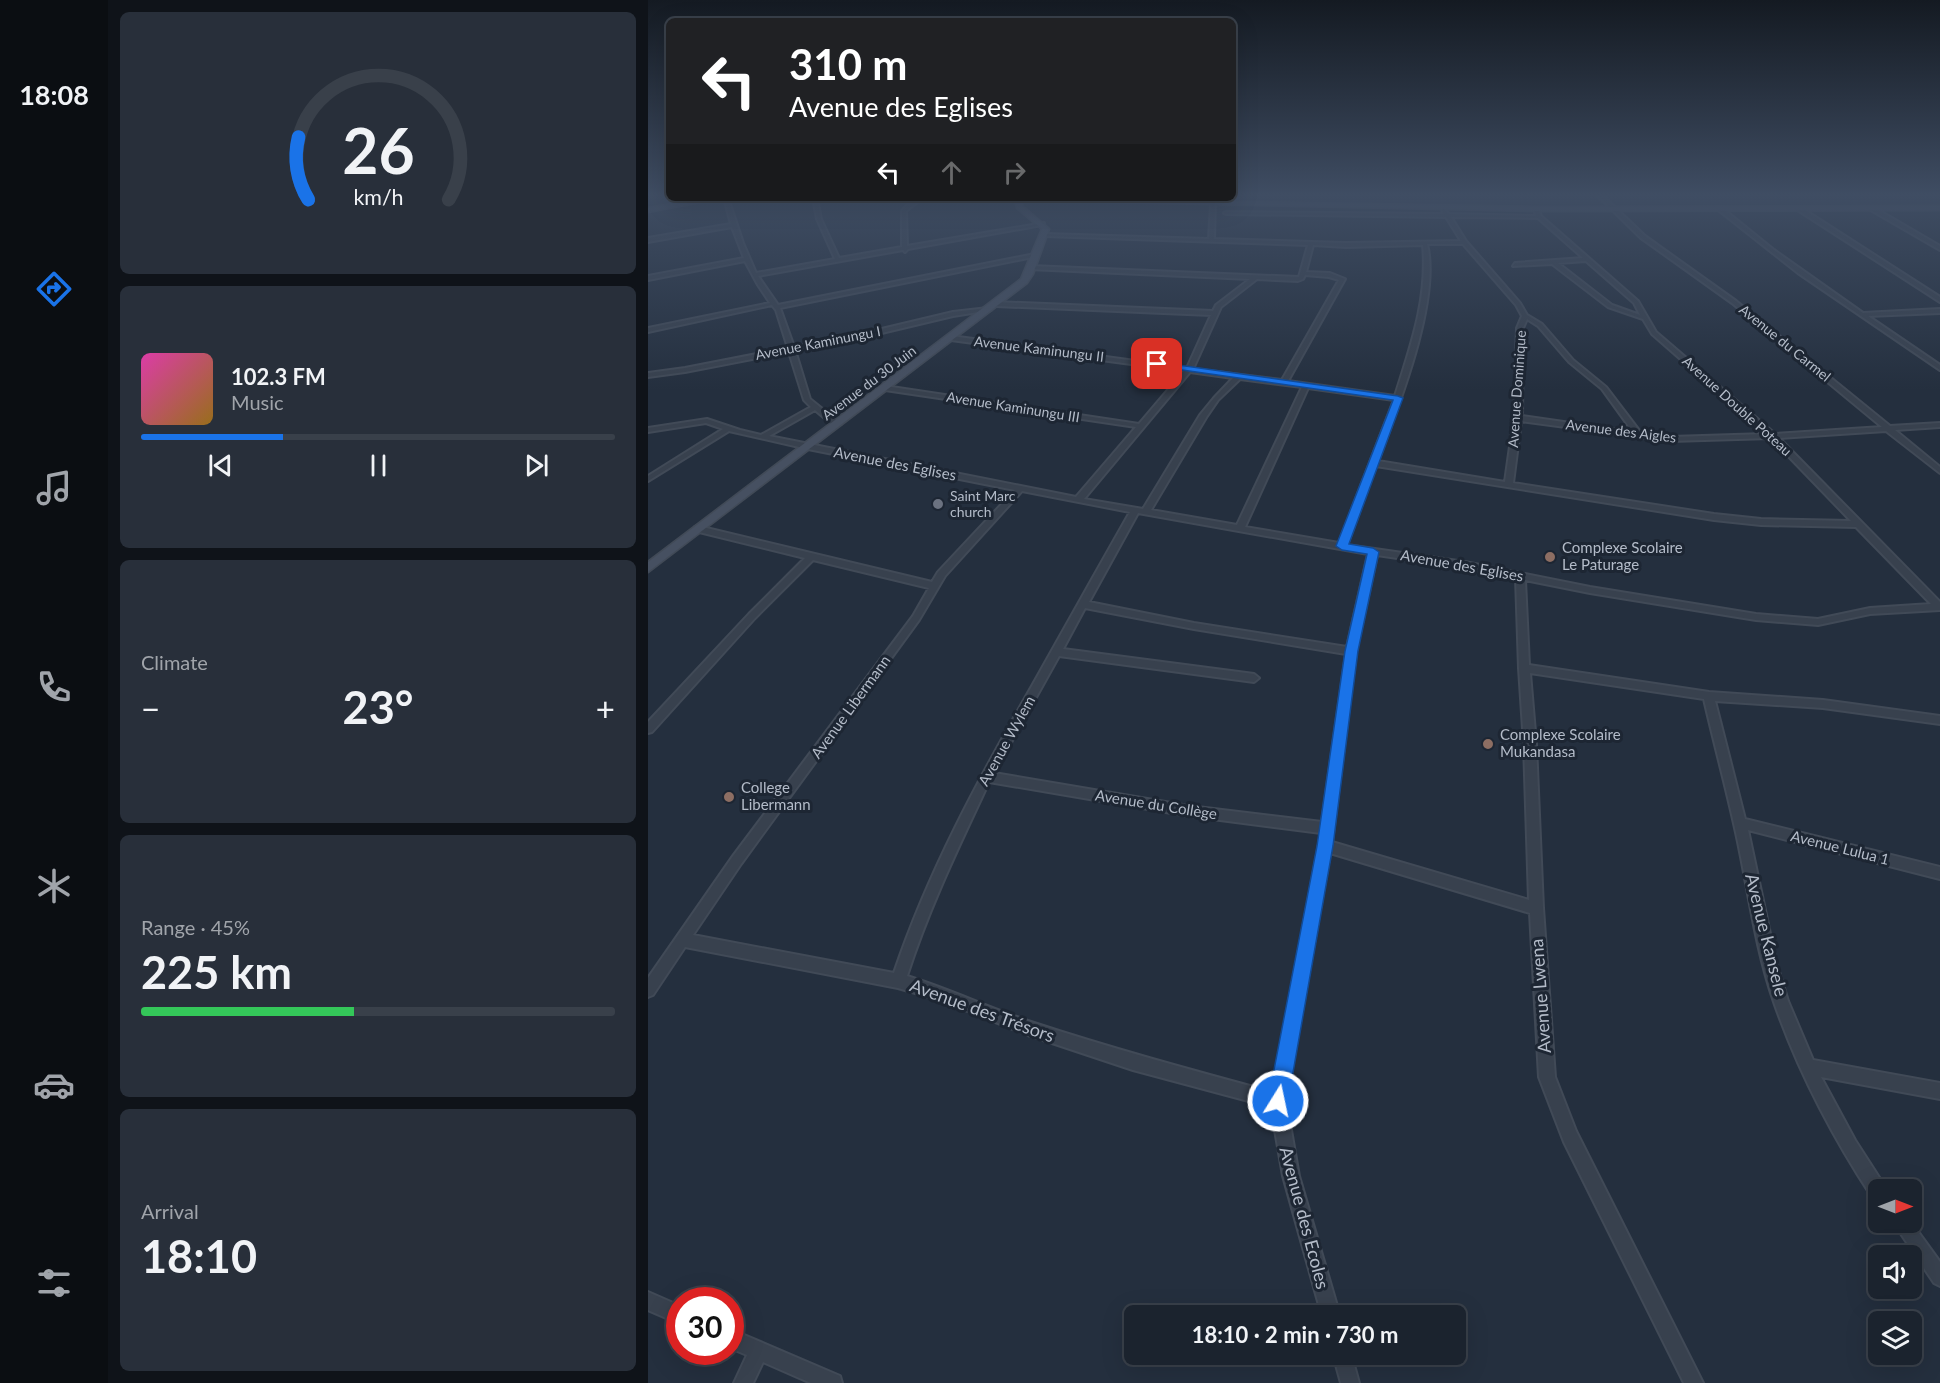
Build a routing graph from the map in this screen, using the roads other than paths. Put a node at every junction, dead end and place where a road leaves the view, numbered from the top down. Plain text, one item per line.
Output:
1 (737, 261) edge
2 (746, 261) edge
3 (838, 261) edge
4 (1011, 261) edge
5 (1033, 261) edge
6 (1306, 261) edge
7 (1428, 261) edge
8 (1480, 261) edge
9 (1570, 261) edge
10 (1590, 261) edge
11 (1676, 261) edge
12 (1786, 261) edge
13 (1879, 261) edge
14 (1552, 262) junction
15 (1515, 265) dead end
16 (1031, 268) junction
17 (1302, 273) junction
18 (755, 275) junction
19 (1257, 276) junction
20 (648, 278) edge
21 (1940, 300) edge
22 (774, 306) junction
23 (992, 307) junction
24 (1940, 311) edge
25 (1214, 313) junction
26 (1862, 315) junction
27 (1525, 316) junction
28 (1644, 318) junction
29 (648, 330) edge
30 (951, 338) junction
31 (789, 349) junction
32 (1940, 368) edge
33 (1189, 370) junction
34 (648, 375) edge
35 (1238, 377) junction
36 (1284, 383) junction
37 (1306, 386) junction
38 (885, 388) junction
39 (1398, 398) junction
40 (814, 408) junction
41 (1518, 418) junction
42 (837, 424) junction
43 (1940, 425) edge
44 (1141, 426) junction
45 (1890, 428) junction
46 (728, 429) junction
47 (648, 430) edge
48 (1640, 435) junction
49 (1773, 436) junction
50 (763, 437) junction
51 (808, 447) junction
52 (1373, 463) junction
53 (1940, 471) edge
54 (648, 479) edge
55 (1509, 483) junction
56 (1020, 489) junction
57 (1078, 500) junction
58 (1141, 510) junction
59 (1860, 524) junction
60 (1240, 528) junction
61 (698, 529) junction
62 (1342, 546) junction
63 (1373, 552) junction
64 (810, 558) junction
65 (648, 568) edge
66 (1520, 576) junction
67 (934, 586) junction
68 (1082, 604) junction
69 (1939, 607) edge
70 (1351, 651) junction
71 (1057, 652) junction
72 (1524, 668) junction
73 (1254, 678) dead end
74 (1709, 696) junction
75 (1940, 720) edge
76 (648, 729) edge
77 (986, 777) junction
78 (1740, 823) junction
79 (1327, 828) junction
80 (1325, 846) junction
81 (1940, 873) edge
82 (1536, 908) junction
83 (682, 940) junction
84 (898, 981) junction
85 (648, 990) edge
86 (1808, 1067) junction
87 (1940, 1091) edge
88 (1278, 1101) junction
89 (1870, 1179) edge
90 (1909, 1233) edge
91 (1940, 1277) edge
92 (648, 1301) edge
93 (1328, 1305) edge
94 (666, 1309) edge
95 (744, 1344) edge
96 (759, 1350) junction
97 (1345, 1365) edge
98 (743, 1383) edge
99 (833, 1383) edge
100 (1350, 1383) edge
101 (1694, 1383) edge

1 - 20 street
2 - 18 street
3 - 18 street
4 - 22 street
5 - 16 street, Avenue du 30 Juin
6 - 17 street
7 - 39 street
8 - 27 street, Avenue Dominique
9 - 14 street
10 - 28 street, Avenue Double Poteau
11 - 45 street, Avenue du Carmel
12 - 26 street
13 - 21 street
14 - 15 street
14 - 28 street
16 - 19 street
16 - 23 street, Avenue du 30 Juin
17 - 19 street
17 - 36 street
18 - 22 street
19 - 25 street
22 - 29 street
22 - 31 street
23 - 25 street, Avenue Kaminungu I
23 - 30 street, Avenue du 30 Juin
23 - 31 street, Avenue Kaminungu I
24 - 26 street
25 - 33 street
26 - 32 street
27 - 41 street, Avenue Dominique
27 - 48 street
28 - 49 street, Avenue Double Poteau
30 - 33 street, Avenue Kaminungu II
30 - 38 street, Avenue du 30 Juin
31 - 34 street, Avenue Kaminungu I
31 - 40 street
33 - 35 street, Avenue Kaminungu II
33 - 44 street
35 - 36 street, Avenue Kaminungu II
35 - 58 street, Avenue Wylem
36 - 37 street, Avenue Kaminungu II
37 - 39 street, Avenue Kaminungu II
37 - 60 street
38 - 42 street, Avenue du 30 Juin
38 - 44 street, Avenue Kaminungu III
39 - 52 street
40 - 42 street
40 - 50 street
41 - 48 street, Avenue des Aigles
41 - 55 street, Avenue Dominique
42 - 51 street, Avenue du 30 Juin
43 - 45 street, Avenue des Aigles
44 - 57 street
45 - 49 street, Avenue des Aigles
45 - 53 street, Avenue du Carmel
46 - 47 street, Avenue des Eglises
46 - 50 street, Avenue des Eglises
46 - 54 street
48 - 49 street, Avenue des Aigles
49 - 59 street, Avenue Double Poteau
50 - 51 street, Avenue des Eglises
51 - 56 street, Avenue des Eglises
51 - 61 street, Avenue du 30 Juin
52 - 55 street
52 - 62 street
55 - 59 street
56 - 57 street, Avenue des Eglises
56 - 67 street, Avenue Libermann
57 - 58 street, Avenue des Eglises
58 - 60 street, Avenue des Eglises
58 - 68 street, Avenue Wylem
59 - 69 street, Avenue Double Poteau
60 - 62 street, Avenue des Eglises
61 - 64 street
61 - 65 street, Avenue du 30 Juin
62 - 63 street, Avenue des Eglises
63 - 66 street, Avenue des Eglises
63 - 70 street, Avenue des Ecoles
64 - 67 street
64 - 76 street
66 - 69 street, Avenue des Eglises
66 - 72 street, Avenue Lwena
67 - 83 street, Avenue Libermann
68 - 70 street
68 - 71 street, Avenue Wylem
70 - 79 street, Avenue des Ecoles
71 - 73 street
71 - 77 street, Avenue Wylem
72 - 74 street
72 - 82 street, Avenue Lwena
74 - 75 street
74 - 78 street, Avenue Kansele
77 - 79 street, Avenue du Collège
77 - 84 street, Avenue Wylem
78 - 81 street, Avenue Lulua 1
78 - 86 street, Avenue Kansele
79 - 80 street, Avenue des Ecoles
80 - 82 street
80 - 88 street, Avenue des Ecoles
82 - 101 street, Avenue Lwena
83 - 84 street, Avenue des Trésors
83 - 85 street, Avenue Libermann
84 - 88 street, Avenue des Trésors
86 - 87 street
86 - 89 street, Avenue Kansele
88 - 93 street, Avenue des Ecoles
90 - 91 street
92 - 94 street
95 - 96 street
96 - 98 street
96 - 99 street
97 - 100 street

